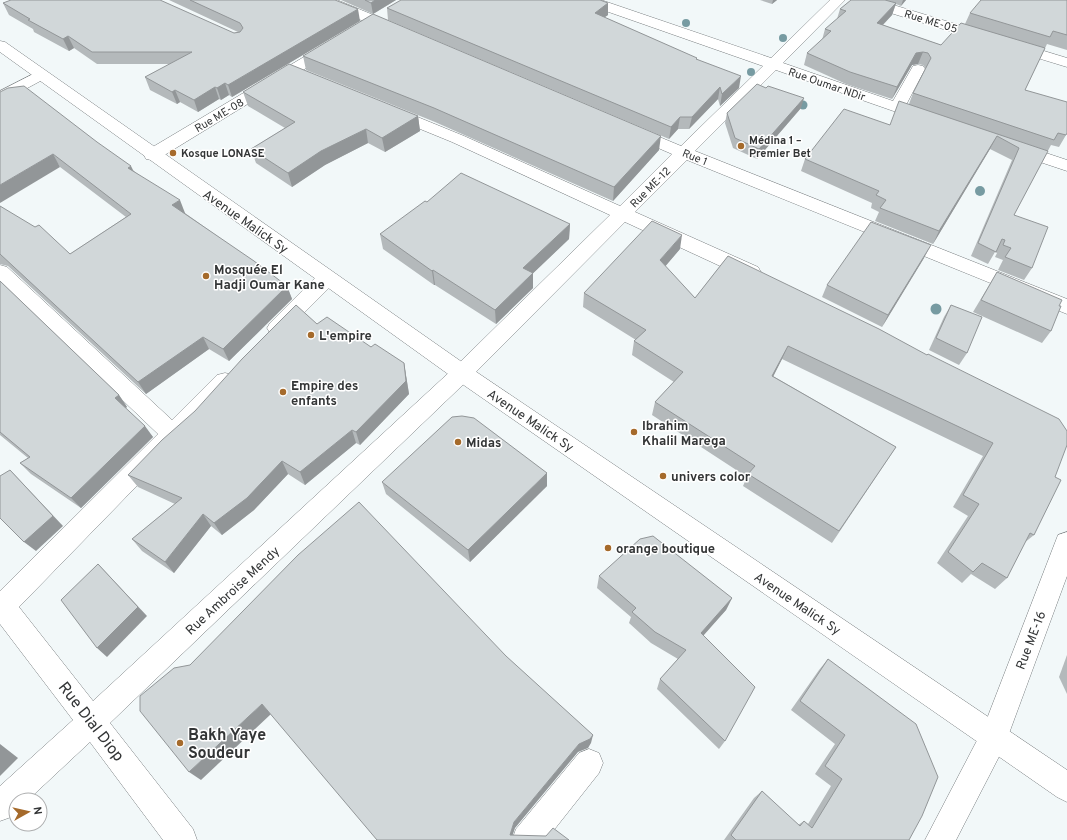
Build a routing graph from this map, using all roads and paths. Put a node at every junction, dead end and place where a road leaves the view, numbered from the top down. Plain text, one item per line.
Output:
1 (325, 0) edge
2 (588, 0) edge
3 (838, 0) edge
4 (863, 0) edge
5 (412, 36) edge
6 (343, 40) edge
7 (0, 45) edge
8 (1067, 63) edge
9 (772, 65) junction
10 (918, 69) dead end
11 (292, 71) junction
12 (41, 75) junction
13 (306, 77) edge
14 (0, 97) edge
15 (378, 106) edge
16 (897, 108) junction
17 (941, 123) edge
18 (618, 125) edge
19 (1000, 143) edge
20 (684, 153) junction
21 (152, 155) junction
22 (1067, 166) edge
23 (622, 214) junction
24 (0, 272) edge
25 (327, 278) junction
26 (768, 281) edge
27 (1067, 307) edge
28 (260, 345) edge
29 (238, 367) edge
30 (462, 373) junction
31 (172, 434) junction
32 (1067, 543) edge
33 (1, 606) edge
34 (92, 721) junction
35 (994, 737) junction
36 (589, 763) dead end
37 (1067, 787) edge
38 (0, 806) edge
39 (182, 840) edge
40 (527, 840) edge
41 (940, 840) edge

1 - 5 street
2 - 9 street, Rue Oumar NDir
3 - 9 street, Rue ME-12
4 - 8 street, Rue ME-05
6 - 11 street, Rue ME-08
7 - 12 street, Avenue Malick Sy
9 - 16 street, Rue Oumar NDir
9 - 20 street, Rue ME-12
10 - 16 street
11 - 13 street
11 - 21 street, Rue ME-08
12 - 14 street
12 - 21 street, Avenue Malick Sy
15 - 23 street
16 - 17 street, Rue Oumar NDir
18 - 20 street, Rue 1
19 - 22 street
20 - 23 street, Rue ME-12
20 - 27 street, Rue 1
21 - 25 street, Avenue Malick Sy
23 - 26 street
23 - 30 street, Rue ME-12
24 - 31 street
25 - 28 street
25 - 30 street, Avenue Malick Sy
29 - 31 street
30 - 34 street, Rue Ambroise Mendy
30 - 35 street, Avenue Malick Sy
31 - 33 street
32 - 35 street, Rue ME-16
33 - 34 street, Rue Dial Diop
34 - 38 street, Rue Ambroise Mendy
34 - 39 street, Rue Dial Diop
35 - 37 street, Avenue Malick Sy
35 - 41 street, Rue ME-16
36 - 40 street

